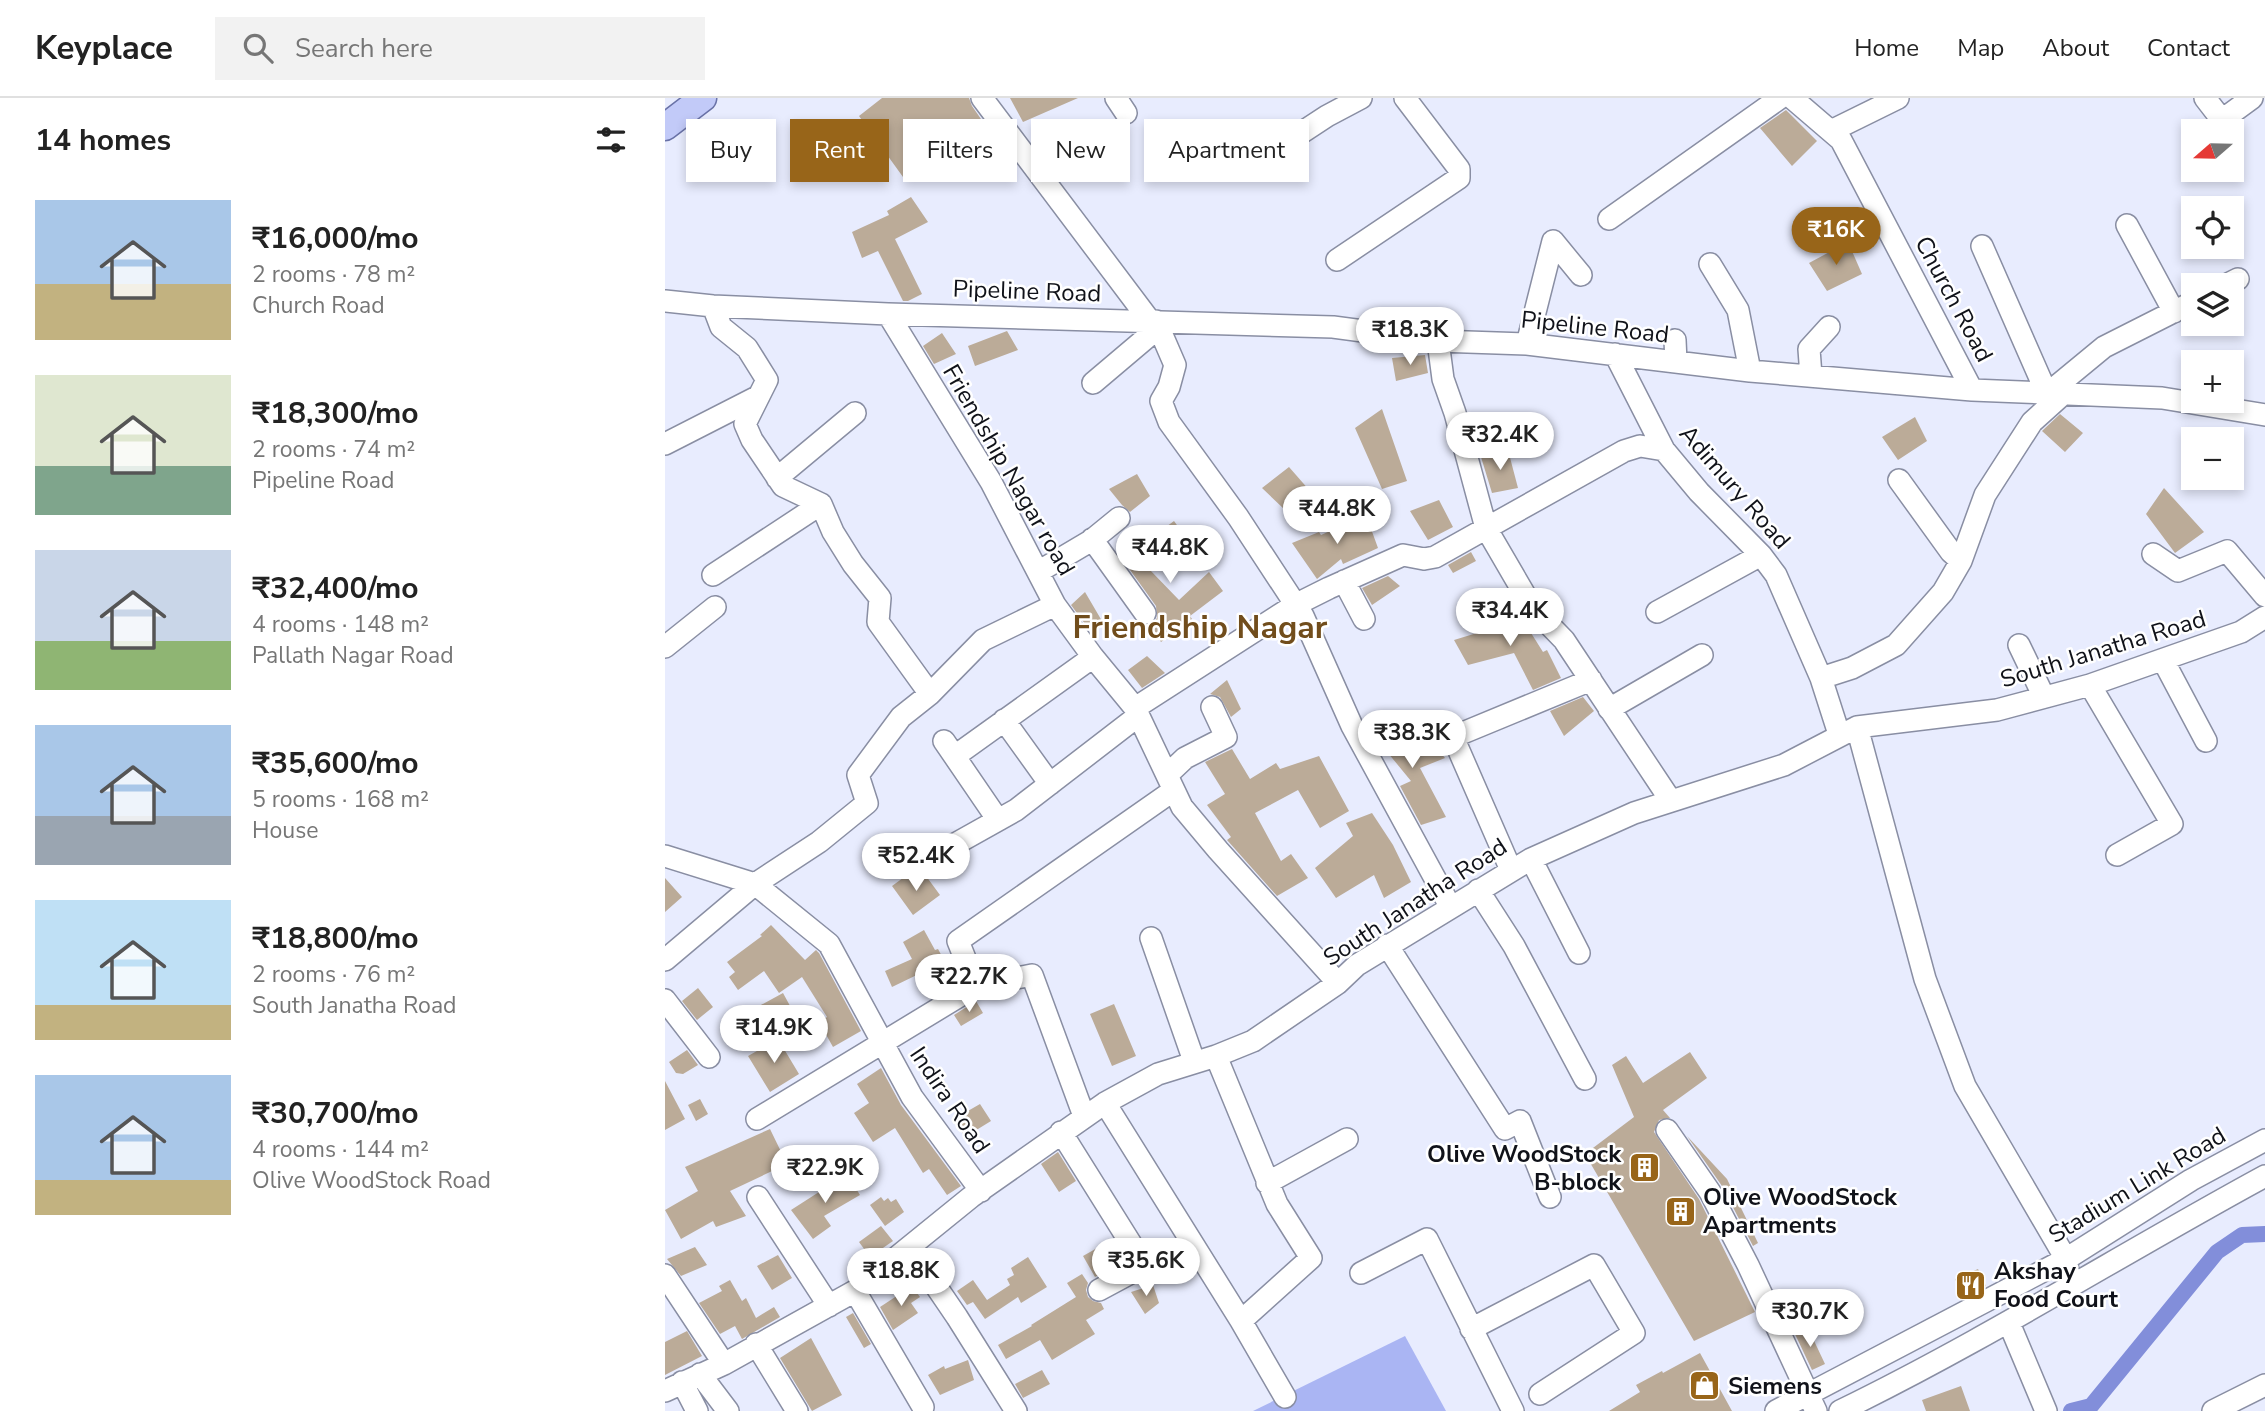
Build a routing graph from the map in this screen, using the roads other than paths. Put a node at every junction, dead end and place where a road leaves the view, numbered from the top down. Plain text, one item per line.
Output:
1 (703, 98) edge
2 (982, 98) edge
3 (1361, 98) edge
4 (1405, 98) edge
5 (1780, 98) edge
6 (1792, 98) edge
7 (1898, 98) edge
8 (2205, 98) edge
9 (2245, 100) edge
10 (665, 127) edge
11 (1309, 128) edge
12 (1831, 131) junction
13 (1609, 219) dead end
14 (2127, 225) dead end
15 (1982, 246) dead end
16 (1337, 260) dead end
17 (1710, 264) dead end
18 (1581, 275) dead end
19 (665, 302) edge
20 (2181, 304) edge
21 (713, 306) junction
22 (2181, 308) edge
23 (887, 313) junction
24 (1155, 323) junction
25 (1829, 327) dead end
26 (1675, 340) dead end
27 (1438, 341) junction
28 (1527, 344) junction
29 (1615, 355) junction
30 (1676, 362) junction
31 (1751, 371) junction
32 (1811, 376) junction
33 (1093, 383) dead end
34 (1972, 390) junction
35 (2055, 395) junction
36 (759, 396) junction
37 (855, 413) dead end
38 (2265, 415) edge
39 (665, 444) edge
40 (1664, 450) junction
41 (777, 478) junction
42 (1899, 480) dead end
43 (821, 505) junction
44 (1119, 518) dead end
45 (1486, 528) junction
46 (1092, 539) junction
47 (2153, 554) dead end
48 (1761, 555) junction
49 (1961, 561) junction
50 (1038, 572) junction
51 (713, 575) dead end
52 (1343, 581) junction
53 (2265, 596) edge
54 (1055, 605) junction
55 (1295, 605) junction
56 (715, 607) dead end
57 (1657, 612) dead end
58 (1145, 613) dead end
59 (2265, 617) edge
60 (1364, 619) dead end
61 (2019, 645) dead end
62 (665, 648) edge
63 (1702, 654) dead end
64 (1093, 657) junction
65 (2163, 660) junction
66 (1821, 678) junction
67 (1591, 680) junction
68 (2090, 685) junction
69 (930, 694) junction
70 (2044, 697) junction
71 (1212, 707) dead end
72 (1609, 709) junction
73 (1136, 712) junction
74 (1004, 720) junction
75 (1848, 731) junction
76 (2206, 741) dead end
77 (1170, 782) junction
78 (1049, 784) junction
79 (1671, 801) junction
80 (998, 820) junction
81 (2117, 855) dead end
82 (665, 856) edge
83 (1531, 859) junction
84 (916, 866) dead end
85 (1511, 870) junction
86 (755, 884) junction
87 (1478, 890) junction
88 (1450, 906) junction
89 (1151, 938) dead end
90 (1387, 945) junction
91 (1579, 953) dead end
92 (665, 960) edge
93 (1338, 983) junction
94 (976, 986) junction
95 (665, 1000) edge
96 (882, 1043) junction
97 (1216, 1056) junction
98 (709, 1057) dead end
99 (1194, 1061) junction
100 (1585, 1079) dead end
101 (1105, 1103) junction
102 (1084, 1116) junction
103 (757, 1119) dead end
104 (1667, 1130) dead end
105 (1061, 1132) junction
106 (1347, 1139) dead end
107 (2265, 1140) edge
108 (2265, 1176) edge
109 (1267, 1183) junction
110 (981, 1191) junction
111 (758, 1197) dead end
112 (1550, 1197) dead end
113 (910, 1248) junction
114 (2066, 1259) junction
115 (1361, 1273) dead end
116 (665, 1275) edge
117 (2071, 1288) junction
118 (855, 1290) junction
119 (1099, 1290) dead end
120 (829, 1306) junction
121 (1241, 1321) junction
122 (1471, 1329) junction
123 (2011, 1329) junction
124 (756, 1344) junction
125 (724, 1364) junction
126 (682, 1382) edge
127 (2265, 1385) edge
128 (1285, 1397) dead end
129 (1546, 1403) edge
130 (1812, 1403) edge
131 (923, 1407) dead end
132 (697, 1411) edge
133 (728, 1411) edge
134 (797, 1411) edge
135 (1016, 1411) edge
136 (1515, 1411) edge
137 (1776, 1411) edge
138 (1840, 1411) edge
139 (2046, 1411) edge
140 (2213, 1411) edge

1 - 10 main road
2 - 24 street
3 - 11 street
4 - 16 street
5 - 13 street
6 - 12 street, Church Road
7 - 12 street
8 - 9 street
12 - 34 street, Church Road
14 - 20 street
15 - 35 street
17 - 31 street
18 - 28 street
19 - 21 street, Pipeline Road
21 - 23 street, Pipeline Road
21 - 36 street
22 - 35 street
23 - 24 street, Pipeline Road
23 - 50 street, Friendship Nagar road
24 - 27 street, Pipeline Road
24 - 33 street
24 - 55 street
25 - 32 street
26 - 30 street
27 - 28 street, Pipeline Road
27 - 45 street
28 - 29 street, Pipeline Road
29 - 30 street, Pipeline Road
29 - 40 street, Adimury Road
30 - 31 street, Pipeline Road
31 - 32 street, Pipeline Road
32 - 34 street, Pipeline Road
34 - 35 street, Pipeline Road
35 - 38 street, Pipeline Road
35 - 49 street
36 - 39 street
36 - 41 street
37 - 41 street
40 - 45 street
40 - 48 street, Adimury Road
41 - 43 street
42 - 49 street
43 - 51 street
43 - 69 street
44 - 46 street
45 - 52 street
45 - 67 street
46 - 50 street
46 - 58 street
47 - 53 street
48 - 57 street
48 - 66 street, Adimury Road
49 - 66 street
50 - 54 street, Friendship Nagar road
52 - 55 street
52 - 60 street
54 - 64 street, Friendship Nagar road
54 - 69 street
55 - 73 street
55 - 88 street
56 - 62 street
59 - 65 street, South Janatha Road
61 - 70 street
63 - 72 street
64 - 73 street, Friendship Nagar road
64 - 74 street
65 - 68 street, South Janatha Road
65 - 76 street
66 - 75 street, Adimury Road
67 - 72 street
67 - 85 street
68 - 70 street, South Janatha Road
68 - 81 street
69 - 86 street
70 - 75 street, South Janatha Road
71 - 77 street
72 - 79 street
73 - 77 street, Friendship Nagar road
73 - 78 street
74 - 78 street
74 - 80 street
75 - 79 street, South Janatha Road
75 - 114 street, Adimury Road
77 - 93 street, Friendship Nagar road
77 - 94 street
78 - 80 street
79 - 83 street, South Janatha Road
80 - 84 street
82 - 86 street, Indira Road
83 - 85 street, South Janatha Road
83 - 91 street
85 - 87 street, South Janatha Road
86 - 92 street
86 - 96 street, Indira Road
87 - 88 street, South Janatha Road
87 - 100 street
88 - 90 street, South Janatha Road
89 - 99 street
90 - 93 street, South Janatha Road
90 - 112 street
93 - 97 street, South Janatha Road
94 - 96 street
94 - 102 street
95 - 98 street
96 - 103 street
96 - 110 street, Indira Road
97 - 99 street, South Janatha Road
97 - 109 street
99 - 101 street, South Janatha Road
101 - 102 street, South Janatha Road
101 - 121 street
102 - 105 street, South Janatha Road
104 - 130 street
105 - 110 street, South Janatha Road
105 - 119 street
106 - 109 street
107 - 114 street, Stadium Link Road
108 - 117 street
109 - 121 street
110 - 113 street, South Janatha Road
111 - 120 street
113 - 118 street, South Janatha Road
113 - 135 street
114 - 117 street
114 - 130 street, Stadium Link Road
115 - 122 street
116 - 125 street
117 - 123 street
118 - 120 street, South Janatha Road
118 - 131 street
120 - 124 street, South Janatha Road
121 - 128 street
122 - 129 street
122 - 136 street
123 - 138 street
123 - 139 street
124 - 125 street, South Janatha Road
124 - 134 street
125 - 126 street, South Janatha Road
126 - 132 street
126 - 133 street
127 - 140 street
129 - 136 street
130 - 137 street, Stadium Link Road

